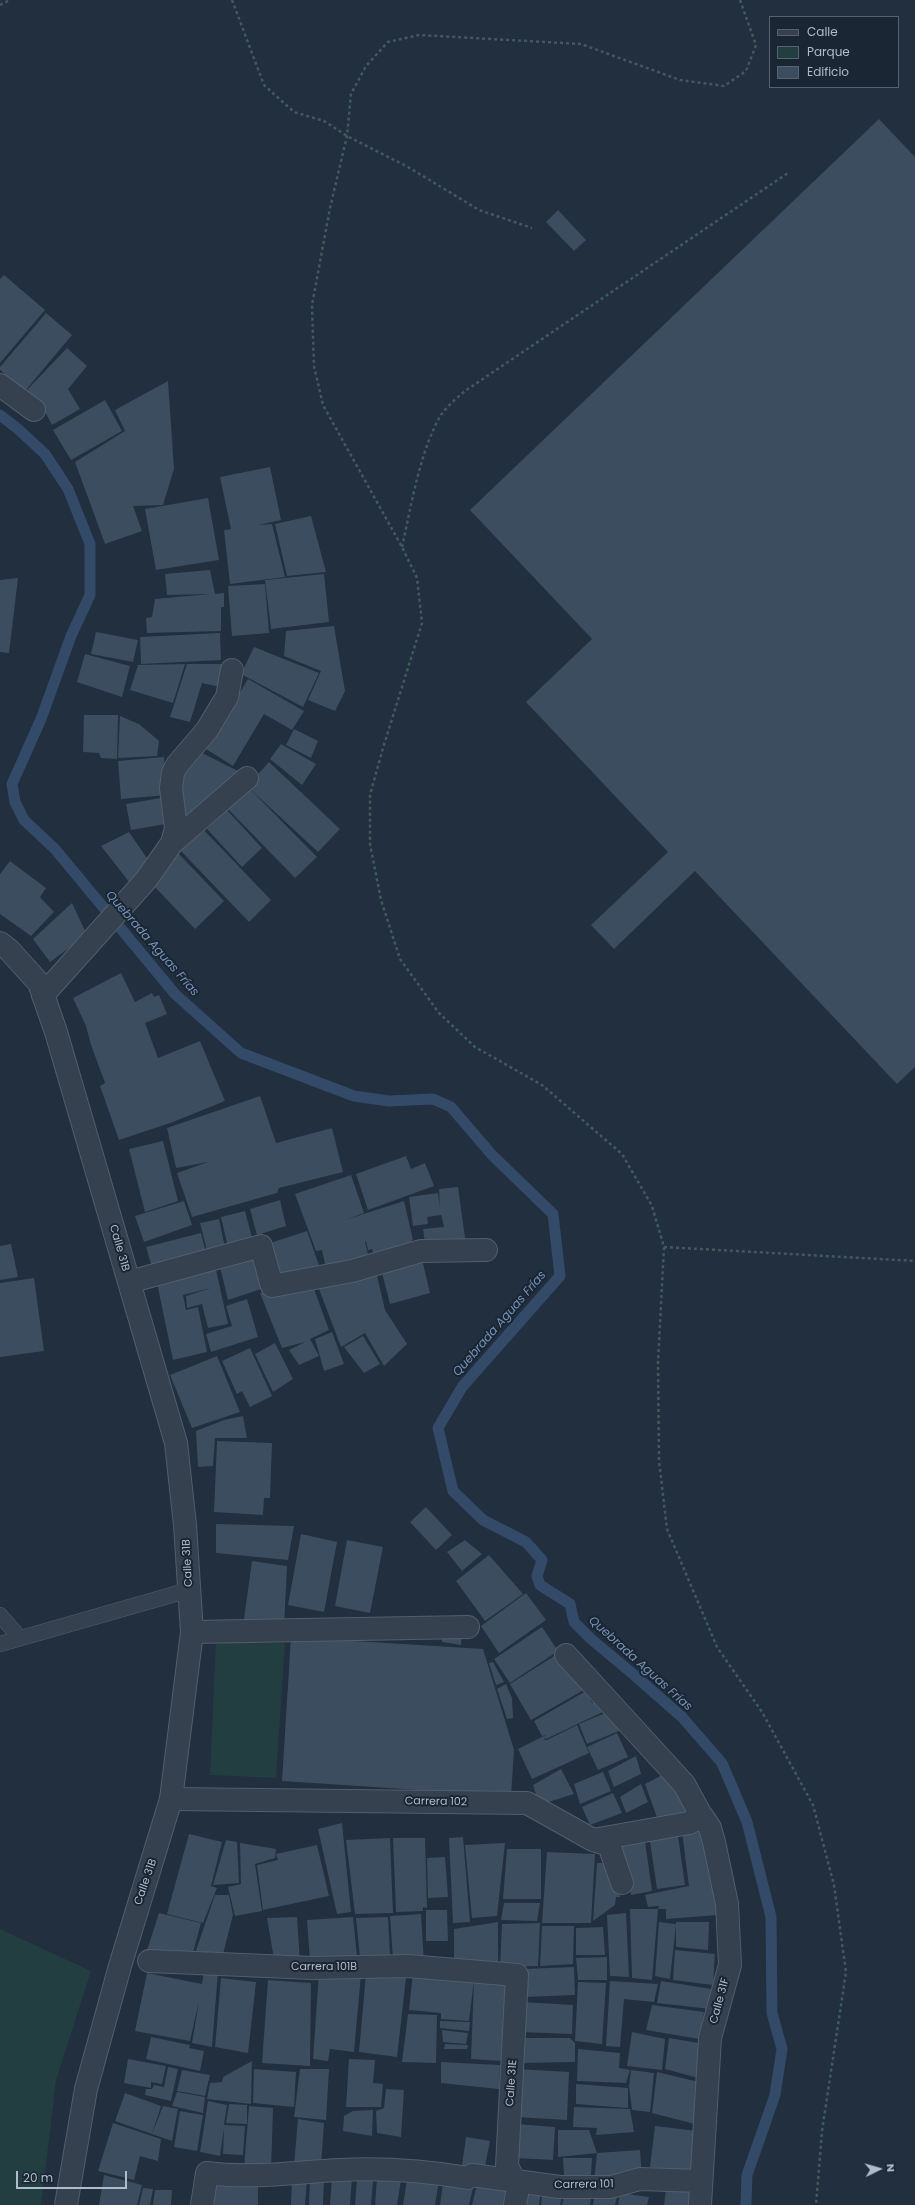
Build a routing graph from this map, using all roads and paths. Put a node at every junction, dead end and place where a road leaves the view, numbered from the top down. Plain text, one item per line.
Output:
1 (10, 0) edge
2 (232, 0) edge
3 (740, 0) edge
4 (0, 5) edge
5 (347, 136) junction
6 (788, 173) dead end
7 (532, 228) dead end
8 (0, 385) edge
9 (34, 410) dead end
10 (402, 547) junction
11 (232, 670) dead end
12 (247, 778) dead end
13 (172, 843) junction
14 (0, 943) edge
15 (43, 995) junction
16 (664, 1247) junction
17 (486, 1250) dead end
18 (915, 1261) edge
19 (129, 1282) junction
20 (189, 1590) junction
21 (0, 1615) edge
22 (468, 1627) dead end
23 (192, 1632) junction
24 (20, 1638) junction
25 (0, 1644) edge
26 (566, 1655) dead end
27 (171, 1799) junction
28 (696, 1821) junction
29 (593, 1840) junction
30 (622, 1883) dead end
31 (149, 1961) dead end
32 (500, 1974) joint
33 (701, 2180) junction
34 (515, 2181) junction
35 (66, 2205) edge
36 (202, 2205) edge
37 (515, 2205) edge
38 (700, 2205) edge
39 (816, 2205) edge

1 - 4 path
2 - 5 path
3 - 5 path
5 - 7 path
5 - 10 path
6 - 10 path
8 - 9 street
10 - 16 path
11 - 13 street
12 - 13 street
13 - 15 street
14 - 15 street, Calle 31B
15 - 19 street, Calle 31B
16 - 18 path
16 - 39 path
17 - 19 street
19 - 20 street, Calle 31B
20 - 23 street, Calle 31B
20 - 24 lane
21 - 24 lane
22 - 23 street
23 - 27 street, Calle 31B
24 - 25 lane
26 - 28 street, Calle 31F
27 - 29 street, Carrera 102
27 - 35 street, Calle 31B
28 - 29 street
28 - 33 street, Calle 31F
29 - 30 street, Carrera 102
31 - 32 street, Carrera 101B
32 - 34 street, Calle 31E
33 - 34 street, Carrera 101
33 - 38 street, Calle 31F
34 - 36 street, Carrera 101
34 - 37 street, Calle 31E

